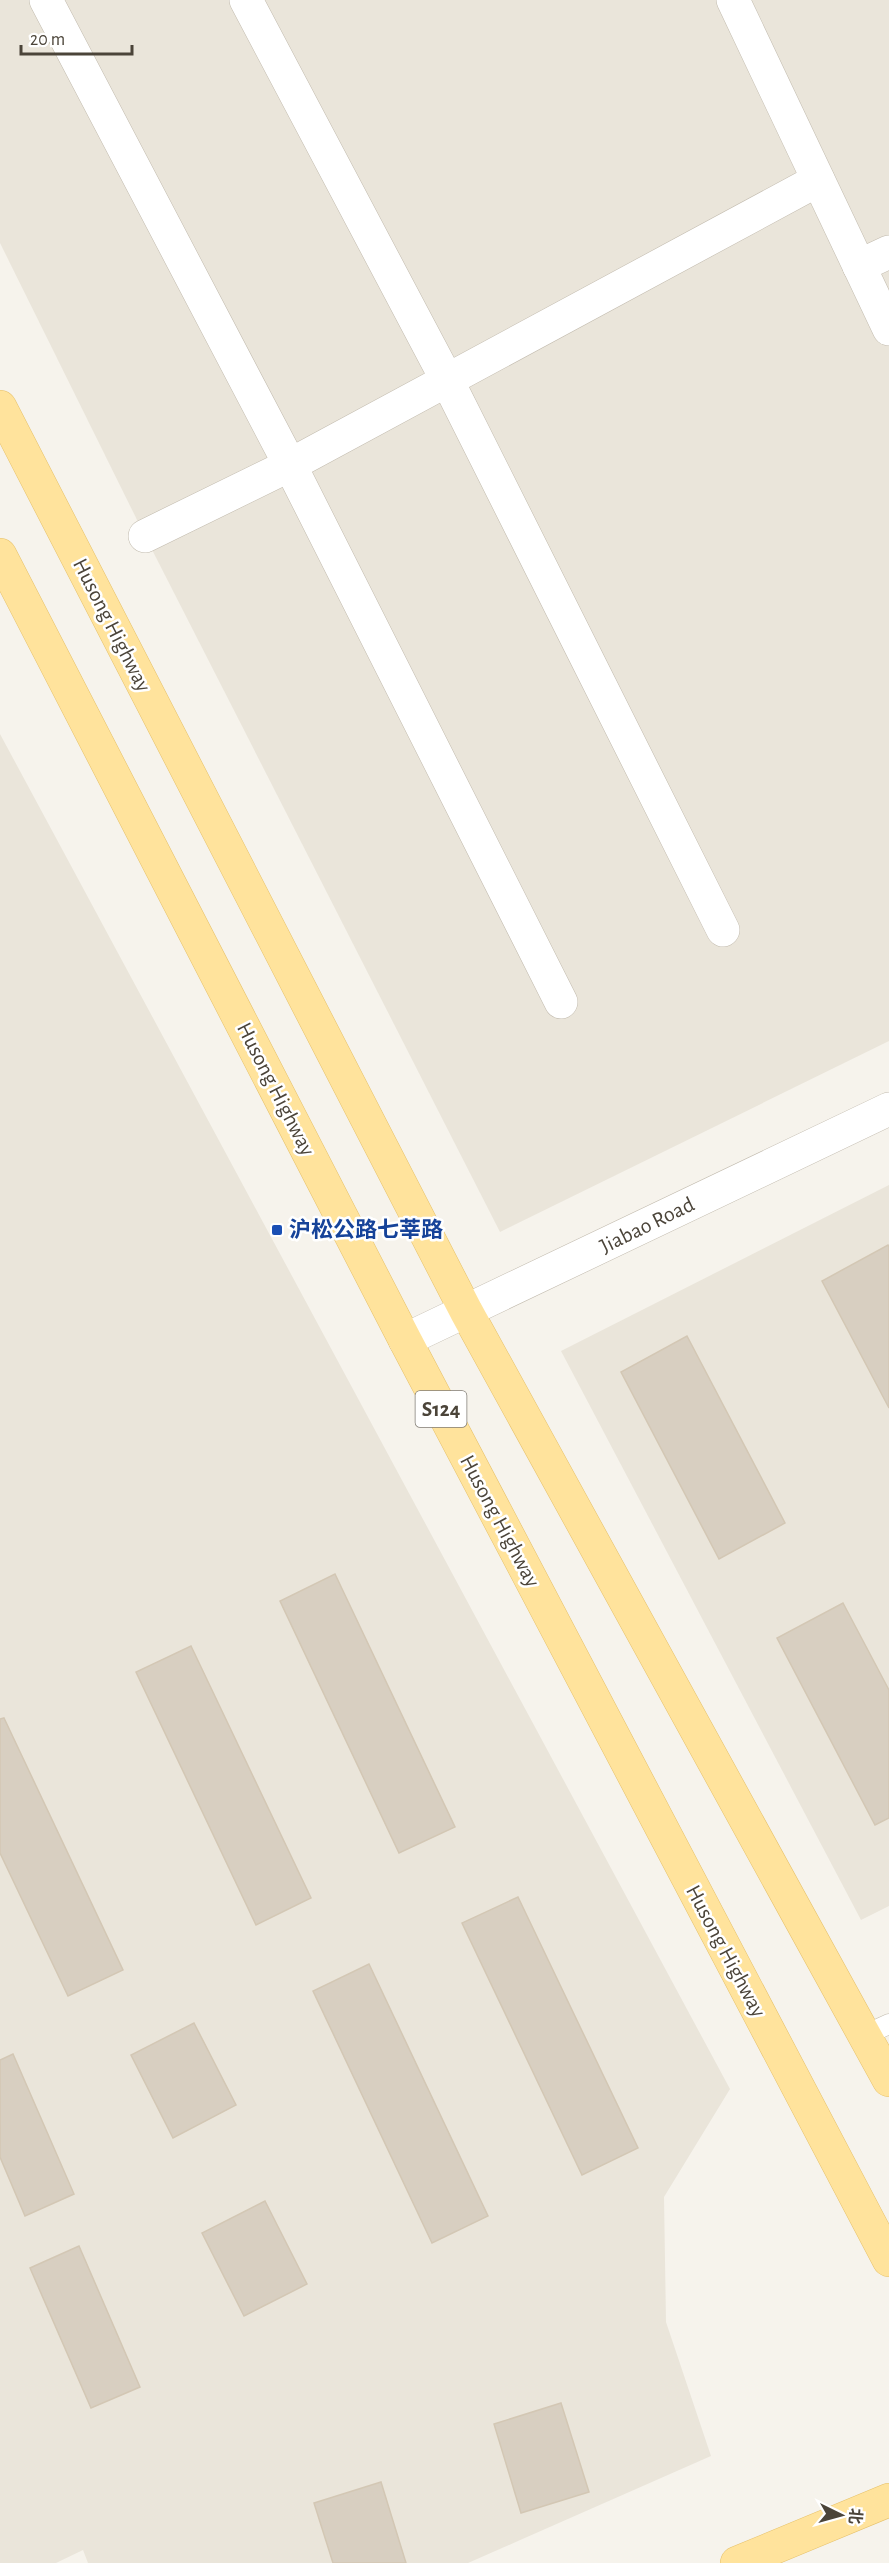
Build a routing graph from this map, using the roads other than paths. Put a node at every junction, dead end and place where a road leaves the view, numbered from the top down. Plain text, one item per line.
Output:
1 (46, 0) edge
2 (246, 0) edge
3 (733, 0) edge
4 (818, 180) junction
5 (889, 252) edge
6 (859, 266) junction
7 (889, 329) edge
8 (447, 380) junction
9 (0, 407) edge
10 (290, 465) junction
11 (145, 536) dead end
12 (0, 555) edge
13 (723, 930) dead end
14 (561, 1002) dead end
15 (889, 1109) edge
16 (466, 1311) junction
17 (405, 1340) junction
18 (877, 2029) edge
19 (889, 2080) edge
20 (889, 2260) edge
21 (889, 2500) edge
22 (737, 2563) edge

1 - 10 street
2 - 8 street
3 - 4 street
4 - 6 street
4 - 8 street
5 - 6 street
6 - 7 street
8 - 10 street
8 - 13 street
9 - 16 main road, Husong Highway
10 - 11 street
10 - 14 street
12 - 17 main road, Husong Highway / S124
15 - 16 street, Jiabao Road
16 - 17 street, Jiabao Road
16 - 18 main road, Husong Highway
17 - 20 main road, Husong Highway / S124
18 - 19 main road, Husong Highway
21 - 22 main road

